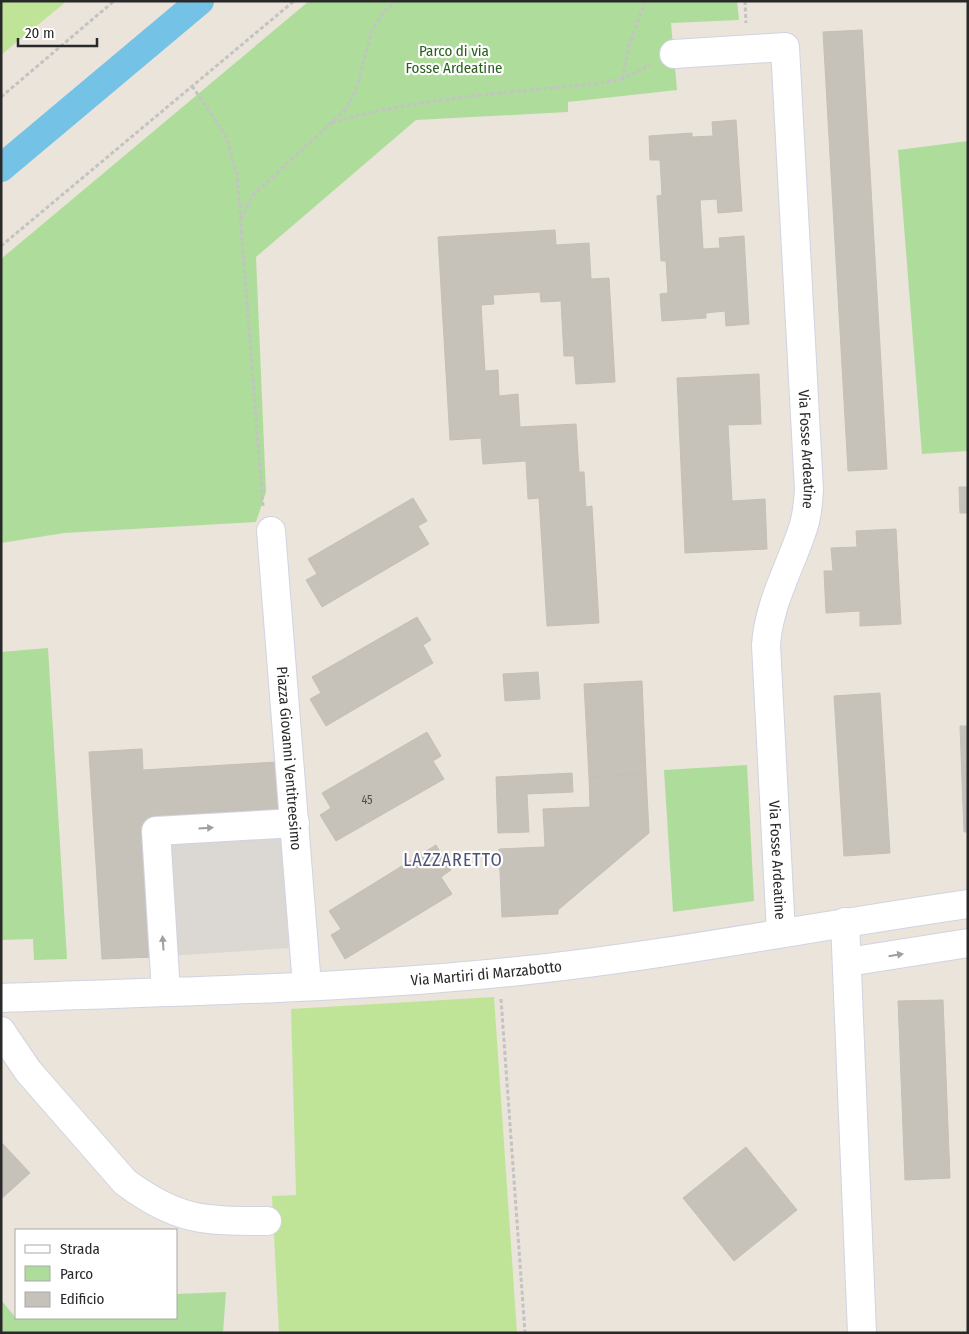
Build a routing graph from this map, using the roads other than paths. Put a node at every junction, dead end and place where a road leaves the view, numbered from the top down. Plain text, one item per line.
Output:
1 (674, 54) road end
2 (271, 531) road end
3 (295, 823) junction
4 (968, 904) edge
5 (845, 922) junction
6 (781, 933) junction
7 (968, 943) edge
8 (848, 962) junction
9 (307, 986) junction
10 (166, 992) junction
11 (1, 998) edge
12 (1, 1031) edge
13 (267, 1221) dead end
14 (862, 1333) edge

1 - 6 street, Via Fosse Ardeatine
2 - 3 street, Piazza Giovanni Ventitreesimo
3 - 9 street, Piazza Giovanni Ventitreesimo
10 -> 3 street
4 - 5 street, Via Martiri di Marzabotto
5 - 6 street, Via Martiri di Marzabotto
5 - 8 street
6 - 9 street, Via Martiri di Marzabotto
8 -> 7 street
8 - 14 street
9 - 10 street, Via Martiri di Marzabotto
10 - 11 street, Via Martiri di Marzabotto
12 - 13 street

